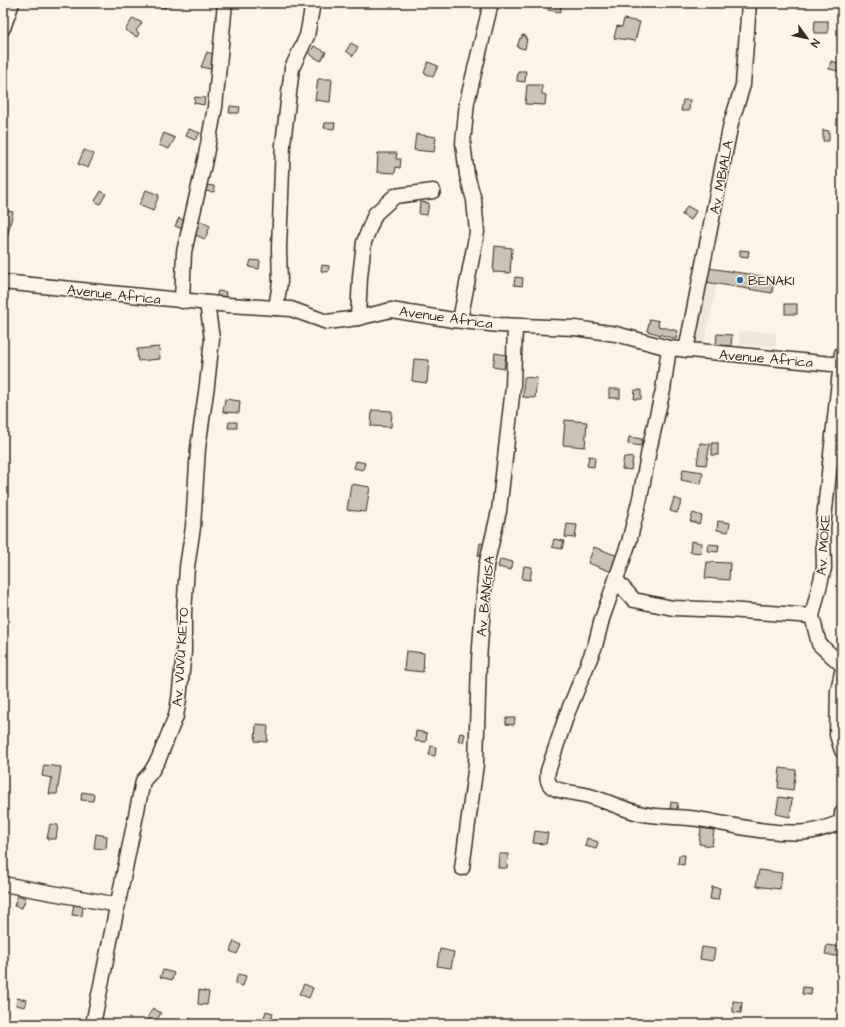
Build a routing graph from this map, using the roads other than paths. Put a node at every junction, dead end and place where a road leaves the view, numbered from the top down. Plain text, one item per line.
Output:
1 (12, 3) edge
2 (225, 3) edge
3 (313, 3) edge
4 (491, 3) edge
5 (749, 3) edge
6 (3, 28) edge
7 (433, 191) dead end
8 (3, 282) edge
9 (182, 301) junction
10 (207, 303) junction
11 (276, 308) junction
12 (358, 318) junction
13 (460, 320) junction
14 (515, 326) junction
15 (669, 348) junction
16 (686, 350) junction
17 (842, 361) edge
18 (616, 580) junction
19 (812, 616) junction
20 (842, 665) edge
21 (842, 672) edge
22 (842, 751) edge
23 (842, 813) edge
24 (842, 822) edge
25 (462, 868) dead end
26 (3, 884) edge
27 (118, 905) junction
28 (94, 1024) edge

1 - 6 street
2 - 9 street
3 - 11 street
4 - 13 street
5 - 16 street, Av. MBIALA
7 - 12 street
8 - 9 street, Avenue Africa
9 - 10 street, Avenue Africa
10 - 11 street, Avenue Africa
10 - 27 street, Av. VUVU KIETO
11 - 12 street, Avenue Africa
12 - 13 street, Avenue Africa
13 - 14 street, Avenue Africa
14 - 15 street, Avenue Africa
14 - 25 street, Av. BANGISA
15 - 16 street, Avenue Africa
15 - 18 street
16 - 17 street, Avenue Africa
17 - 19 street, Av. MOKE
18 - 19 street
18 - 24 street
19 - 20 street, Av. MOKE
21 - 22 street
23 - 24 street
26 - 27 street
27 - 28 street, Av. VUVU KIETO

